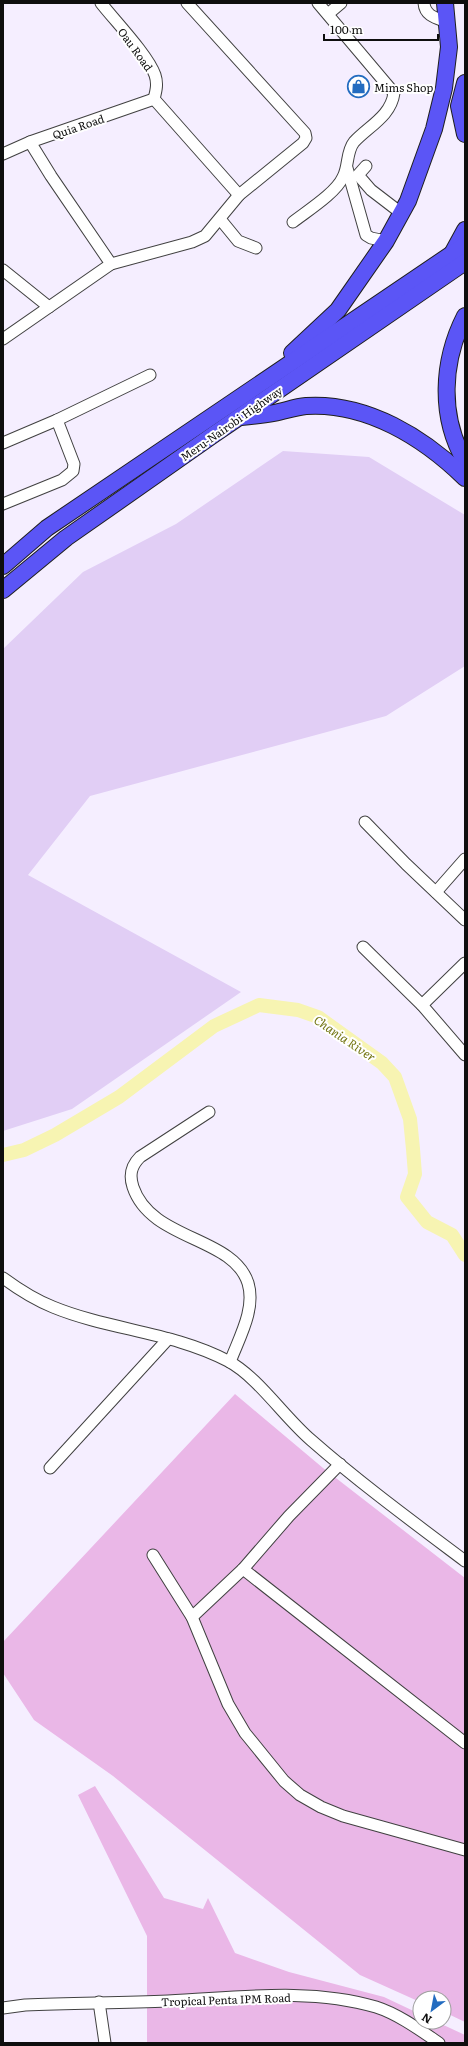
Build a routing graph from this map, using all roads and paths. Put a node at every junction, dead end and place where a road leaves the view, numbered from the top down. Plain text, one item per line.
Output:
1 (100, 3) edge
2 (187, 3) edge
3 (318, 3) edge
4 (341, 3) edge
5 (424, 3) edge
6 (445, 3) edge
7 (328, 14) junction
8 (447, 22) junction
9 (465, 83) edge
10 (154, 99) junction
11 (465, 134) edge
12 (30, 142) junction
13 (3, 154) edge
14 (366, 166) dead end
15 (347, 168) junction
16 (239, 195) junction
17 (401, 213) junction
18 (220, 219) junction
19 (293, 222) dead end
20 (465, 230) edge
21 (386, 241) junction
22 (256, 248) dead end
23 (461, 253) edge
24 (111, 264) junction
25 (3, 270) edge
26 (49, 307) junction
27 (465, 316) edge
28 (3, 339) edge
29 (150, 375) dead end
30 (265, 380) junction
31 (239, 417) junction
32 (57, 420) junction
33 (3, 444) edge
34 (465, 461) edge
35 (465, 478) edge
36 (3, 504) edge
37 (3, 566) edge
38 (3, 590) edge
39 (365, 822) dead end
40 (465, 859) edge
41 (436, 892) junction
42 (465, 920) edge
43 (362, 947) dead end
44 (465, 963) edge
45 (422, 1005) junction
46 (465, 1055) edge
47 (209, 1112) dead end
48 (3, 1278) edge
49 (168, 1339) junction
50 (230, 1362) junction
51 (340, 1464) junction
52 (50, 1468) dead end
53 (153, 1556) dead end
54 (465, 1561) edge
55 (243, 1569) junction
56 (192, 1617) junction
57 (465, 1743) edge
58 (465, 1850) edge
59 (99, 2002) junction
60 (3, 2008) edge
61 (105, 2043) edge
62 (439, 2043) edge

1 - 10 street, Oau Road
2 - 16 street
3 - 7 street
4 - 7 street
5 - 8 street
6 - 8 highway
7 - 15 street
8 - 17 highway
9 - 11 highway
10 - 12 street, Quia Road
10 - 16 street
12 - 13 street, Quia Road
12 - 24 street
14 - 17 street
15 - 19 street
15 - 21 street
16 - 18 street
17 - 21 highway
18 - 22 street
18 - 24 street
20 - 23 highway
21 - 30 highway
23 - 30 highway, Meru-Nairobi Highway
23 - 31 highway, Meru-Nairobi Highway
24 - 26 street
25 - 26 street
26 - 28 street
27 - 34 highway
29 - 32 street
30 - 37 highway, Meru-Nairobi Highway
31 - 35 highway
31 - 38 highway, Meru-Nairobi Highway
32 - 33 street
32 - 36 street
39 - 41 street
40 - 41 street
41 - 42 street
43 - 45 street
44 - 45 street
45 - 46 street
47 - 50 street
48 - 49 street
49 - 50 street
49 - 52 street
50 - 51 street
51 - 54 street
51 - 55 street
53 - 56 street
55 - 56 street
55 - 57 street
56 - 58 street
59 - 60 street, Tropical Penta IPM Road
59 - 61 street
59 - 62 street, Tropical Penta IPM Road

